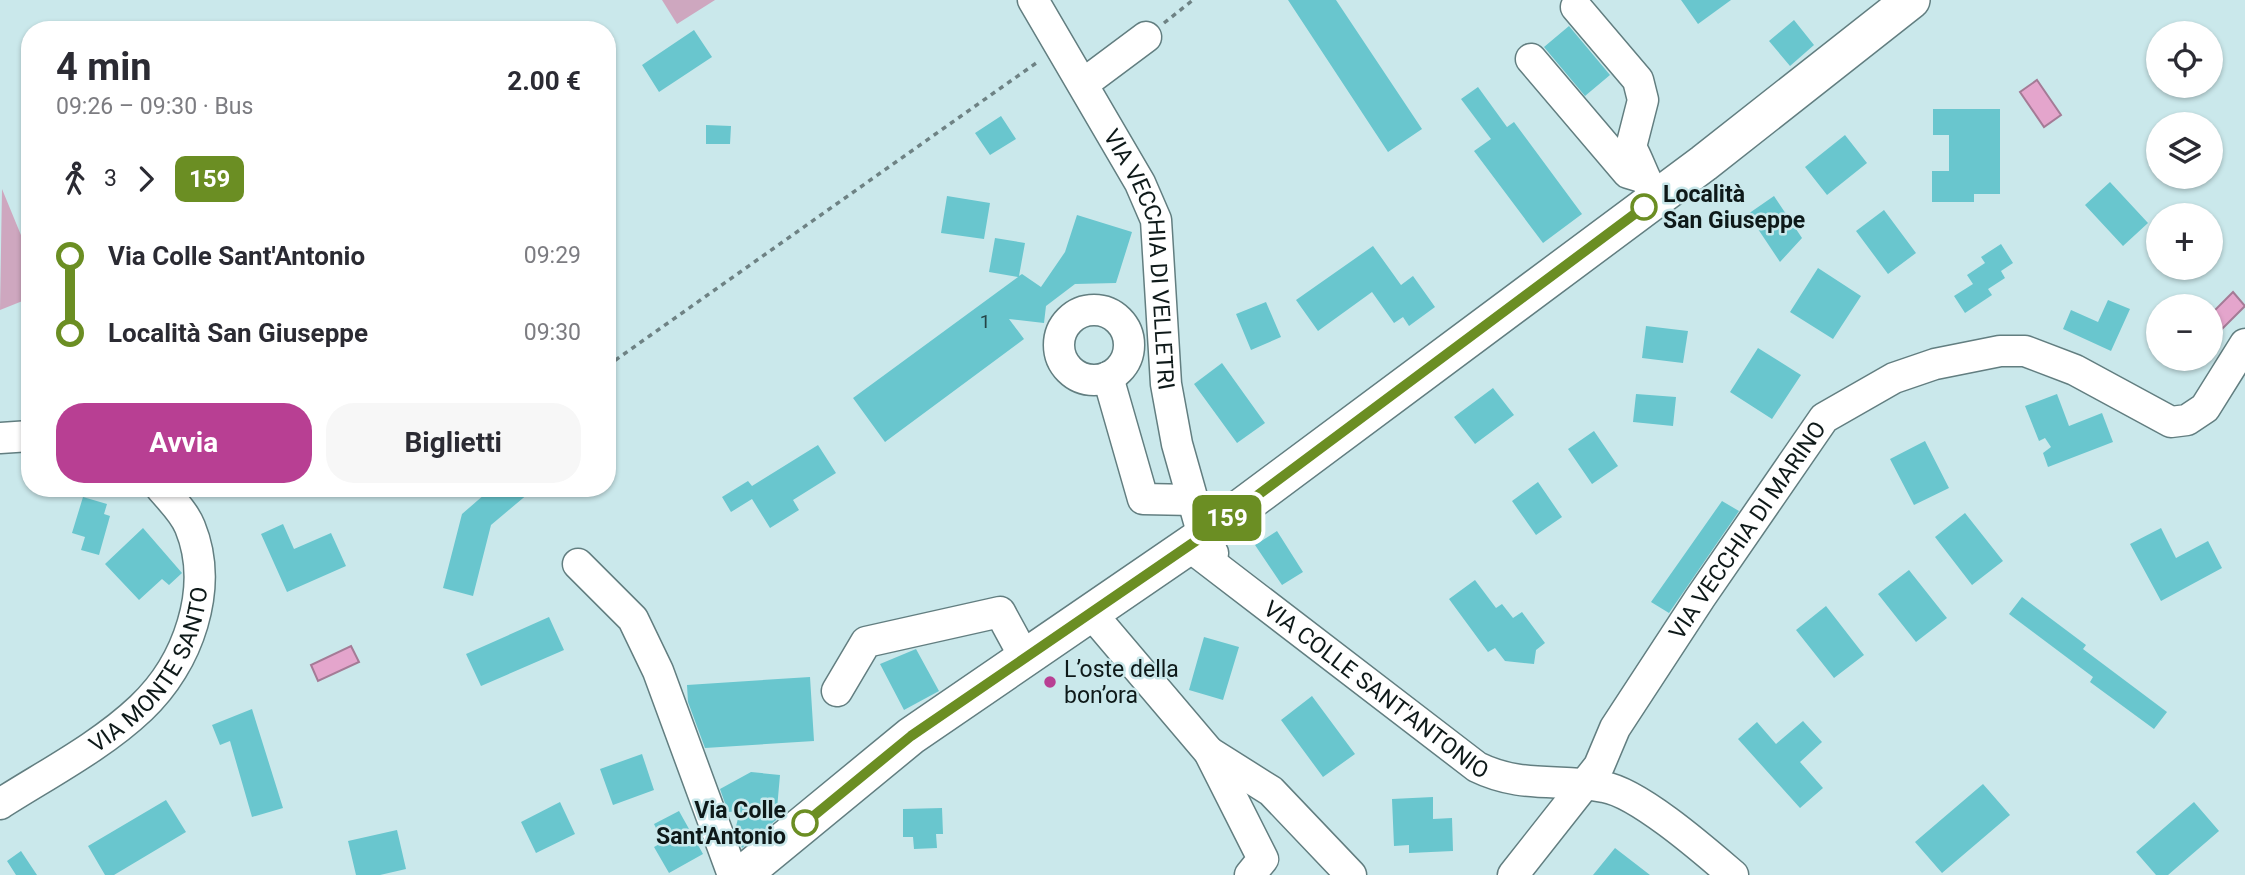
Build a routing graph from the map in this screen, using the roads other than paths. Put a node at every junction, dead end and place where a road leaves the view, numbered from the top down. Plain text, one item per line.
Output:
1 (1032, 0) edge
2 (1911, 0) edge
3 (1576, 7) dead end
4 (1146, 37) road end
5 (1531, 59) dead end
6 (1083, 85) junction
7 (1649, 187) junction
8 (2245, 344) edge
9 (1108, 377) dead end
10 (21, 437) edge
11 (0, 438) edge
12 (168, 497) edge
13 (1193, 500) junction
14 (1196, 541) junction
15 (578, 564) dead end
16 (1091, 613) junction
17 (1025, 658) junction
18 (837, 691) dead end
19 (1209, 752) junction
20 (1583, 785) junction
21 (0, 804) edge
22 (733, 875) edge
23 (742, 875) edge
24 (1250, 875) edge
25 (1352, 875) edge
26 (1513, 875) edge
27 (1733, 875) edge

1 - 6 street, VIA VECCHIA DI VELLETRI
2 - 7 main road
3 - 7 street
4 - 6 street
5 - 7 street
6 - 13 street, VIA VECCHIA DI VELLETRI
7 - 14 main road
8 - 20 street, VIA VECCHIA DI MARINO
9 - 13 street
10 - 11 street
12 - 21 street, VIA MONTE SANTO
13 - 14 street, VIA VECCHIA DI VELLETRI
14 - 16 main road
14 - 20 street, VIA COLLE SANT'ANTONIO
15 - 22 street
16 - 17 main road
16 - 19 street
17 - 18 street
17 - 23 main road
19 - 24 street
19 - 25 street
20 - 26 street, VIA VECCHIA DI MARINO
20 - 27 street, VIA COLLE SANT'ANTONIO

